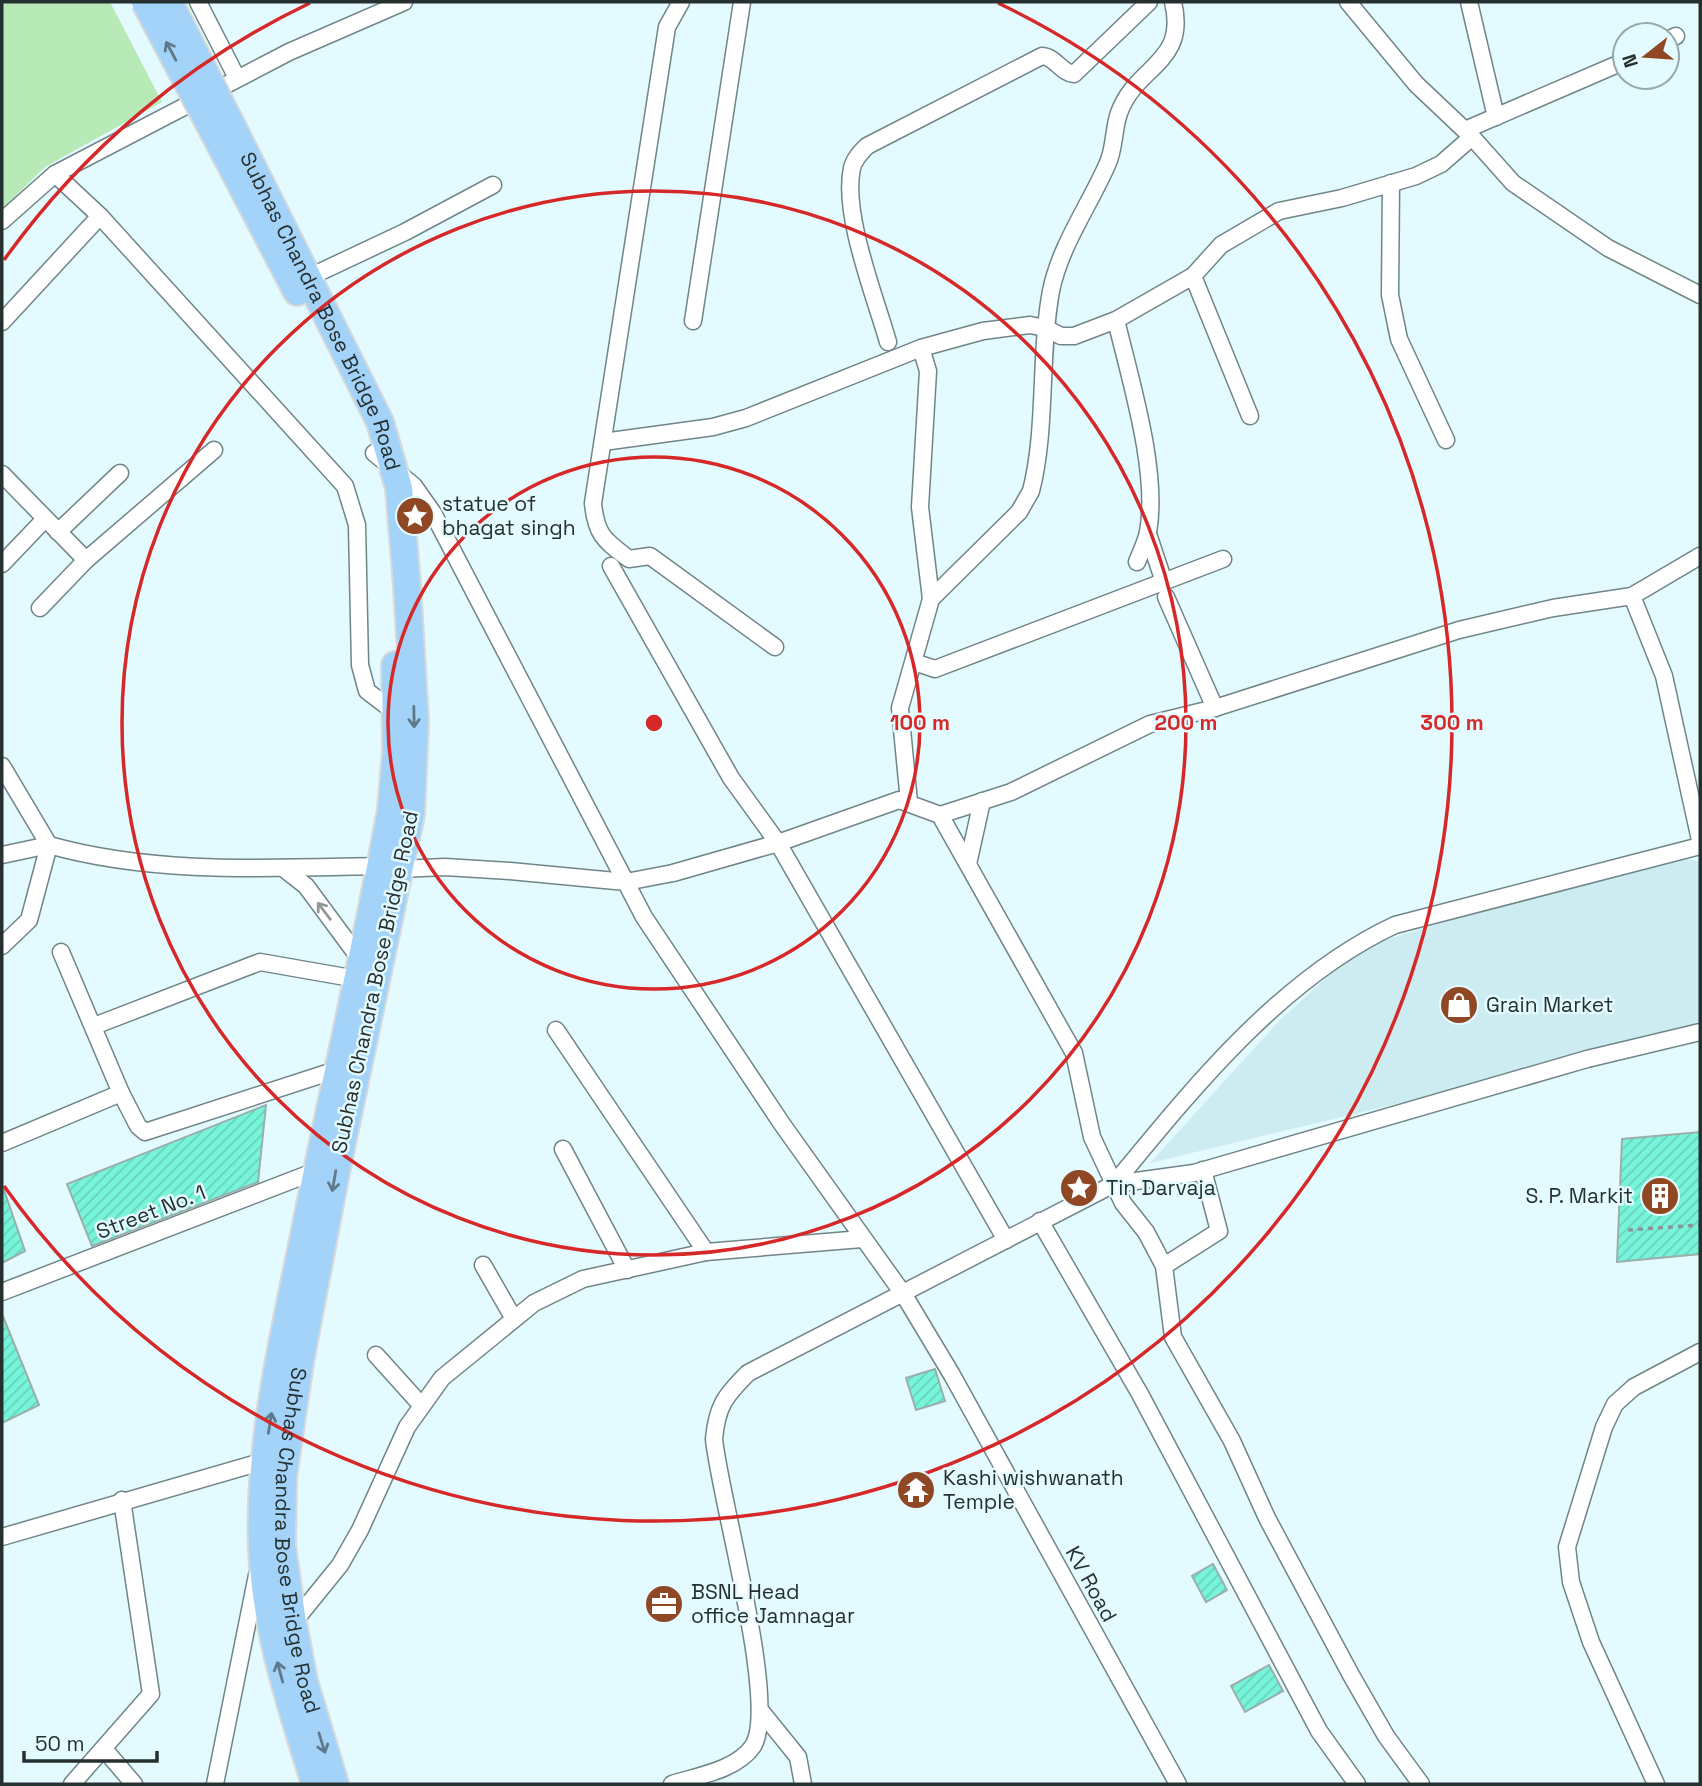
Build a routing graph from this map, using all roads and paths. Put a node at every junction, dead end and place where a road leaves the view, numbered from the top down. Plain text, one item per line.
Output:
1 (145, 2) edge
2 (169, 2) edge
3 (198, 2) edge
4 (404, 2) edge
5 (681, 2) edge
6 (741, 2) edge
7 (1149, 2) edge
8 (1173, 2) edge
9 (1348, 2) edge
10 (1469, 2) edge
11 (1611, 67) edge
12 (237, 78) junction
13 (1496, 117) junction
14 (222, 128) junction
15 (1469, 134) junction
16 (55, 174) junction
17 (1391, 183) junction
18 (493, 185) dead end
19 (100, 216) junction
20 (2, 221) edge
21 (1193, 276) junction
22 (301, 281) junction
23 (1700, 295) edge
24 (1116, 320) junction
25 (693, 321) dead end
26 (2, 322) edge
27 (1045, 328) junction
28 (888, 342) dead end
29 (921, 348) junction
30 (1250, 416) dead end
31 (1446, 440) dead end
32 (604, 442) junction
33 (214, 450) dead end
34 (384, 460) junction
35 (120, 473) dead end
36 (2, 476) edge
37 (45, 519) junction
38 (58, 532) junction
39 (1148, 534) junction
40 (1700, 556) edge
41 (1223, 559) dead end
42 (86, 561) junction
43 (1137, 562) dead end
44 (2, 564) edge
45 (611, 566) dead end
46 (1165, 589) junction
47 (1632, 596) junction
48 (931, 599) junction
49 (40, 608) dead end
50 (775, 647) dead end
51 (914, 662) junction
52 (1215, 708) junction
53 (396, 713) junction
54 (2, 766) edge
55 (982, 801) junction
56 (909, 802) junction
57 (940, 815) junction
58 (1700, 841) edge
59 (778, 843) junction
60 (49, 845) junction
61 (1700, 846) edge
62 (2, 855) edge
63 (968, 864) junction
64 (391, 867) junction
65 (283, 868) junction
66 (626, 882) junction
67 (2, 946) edge
68 (61, 952) dead end
69 (359, 969) junction
70 (94, 1026) junction
71 (556, 1030) dead end
72 (1700, 1032) edge
73 (337, 1070) junction
74 (121, 1093) junction
75 (2, 1143) edge
76 (563, 1149) dead end
77 (1203, 1170) junction
78 (316, 1171) junction
79 (1114, 1184) junction
80 (1040, 1221) junction
81 (1700, 1226) edge
82 (1628, 1230) dead end
83 (862, 1239) junction
84 (1006, 1240) junction
85 (706, 1252) junction
86 (483, 1265) dead end
87 (1164, 1266) junction
88 (627, 1270) junction
89 (2, 1292) edge
90 (904, 1295) junction
91 (514, 1319) junction
92 (1700, 1352) edge
93 (376, 1355) dead end
94 (422, 1406) junction
95 (264, 1461) junction
96 (122, 1500) junction
97 (283, 1513) junction
98 (2, 1537) edge
99 (262, 1550) junction
100 (293, 1623) junction
101 (760, 1710) junction
102 (104, 1749) junction
103 (72, 1784) edge
104 (133, 1784) edge
105 (215, 1784) edge
106 (316, 1784) edge
107 (335, 1784) edge
108 (672, 1784) edge
109 (803, 1784) edge
110 (1178, 1784) edge
111 (1357, 1784) edge
112 (1421, 1784) edge
113 (1656, 1784) edge

14 -> 1 main road, bridge
2 - 14 main road, bridge
3 - 12 street
4 - 12 street
5 - 32 street
6 - 25 street
7 - 28 street
8 - 27 street
9 - 15 street
10 - 13 street
11 - 13 street
12 - 16 street
13 - 15 street
14 - 22 main road, Subhas Chandra Bose Bridge Road
15 - 17 street
15 - 23 street
16 - 19 street
16 - 20 street
17 - 21 street
17 - 31 street
18 - 22 street
19 - 26 street
19 - 53 street
21 - 24 street
21 - 30 street
22 - 34 main road, Subhas Chandra Bose Bridge Road
24 - 27 street
24 - 39 street
27 - 29 street
27 - 48 street
29 - 32 street
29 - 48 street
32 - 50 street
33 - 42 street
34 - 53 main road, Subhas Chandra Bose Bridge Road
34 -> 64 main road, Subhas Chandra Bose Bridge Road
34 - 66 street, KV Road
35 - 38 street
36 - 37 street
37 - 38 street
37 - 44 street
38 - 42 street
39 - 43 street
39 - 46 street
40 - 47 street
41 - 46 street
42 - 49 street
45 - 59 street
46 - 51 street
46 - 52 street
47 - 52 street
47 - 58 street
48 - 51 street
51 - 56 street
52 - 55 street
53 - 64 main road, Subhas Chandra Bose Bridge Road
54 - 60 street
55 - 57 street
55 - 63 street
56 - 57 street
56 - 59 street
57 - 63 street
59 - 66 street
59 - 84 street
60 - 62 street
60 - 65 street
60 - 67 street
61 - 79 street
63 - 79 street
64 - 65 street
64 - 66 street
64 - 69 main road, Subhas Chandra Bose Bridge Road
64 -> 97 main road, Subhas Chandra Bose Bridge Road
69 -> 65 street
66 - 83 street, KV Road
68 - 70 street
69 - 70 street
69 - 73 main road, Subhas Chandra Bose Bridge Road
70 - 74 street
71 - 85 street
72 - 77 street
73 - 74 street
73 - 78 main road, Subhas Chandra Bose Bridge Road
74 - 75 street
76 - 88 street
77 - 79 street
77 - 87 street
78 - 89 street, Street No. 1
95 -> 78 main road, Subhas Chandra Bose Bridge Road
79 - 80 street
79 - 87 street
80 - 84 street
80 - 111 street
81 - 82 path
83 - 85 street
83 - 90 street, KV Road
84 - 90 street
85 - 88 street
86 - 91 street
87 - 112 street
88 - 91 street
90 - 101 street
90 - 110 street, KV Road
91 - 94 street
92 - 113 street
93 - 94 street
94 - 100 street
95 - 96 street
95 - 99 main road, Subhas Chandra Bose Bridge Road
96 - 98 street
96 - 102 street
97 - 99 street
97 - 100 main road, Subhas Chandra Bose Bridge Road
99 - 105 street
106 -> 99 main road, Subhas Chandra Bose Bridge Road
100 -> 107 main road, Subhas Chandra Bose Bridge Road
101 - 108 street
101 - 109 street
102 - 103 street
102 - 104 street

